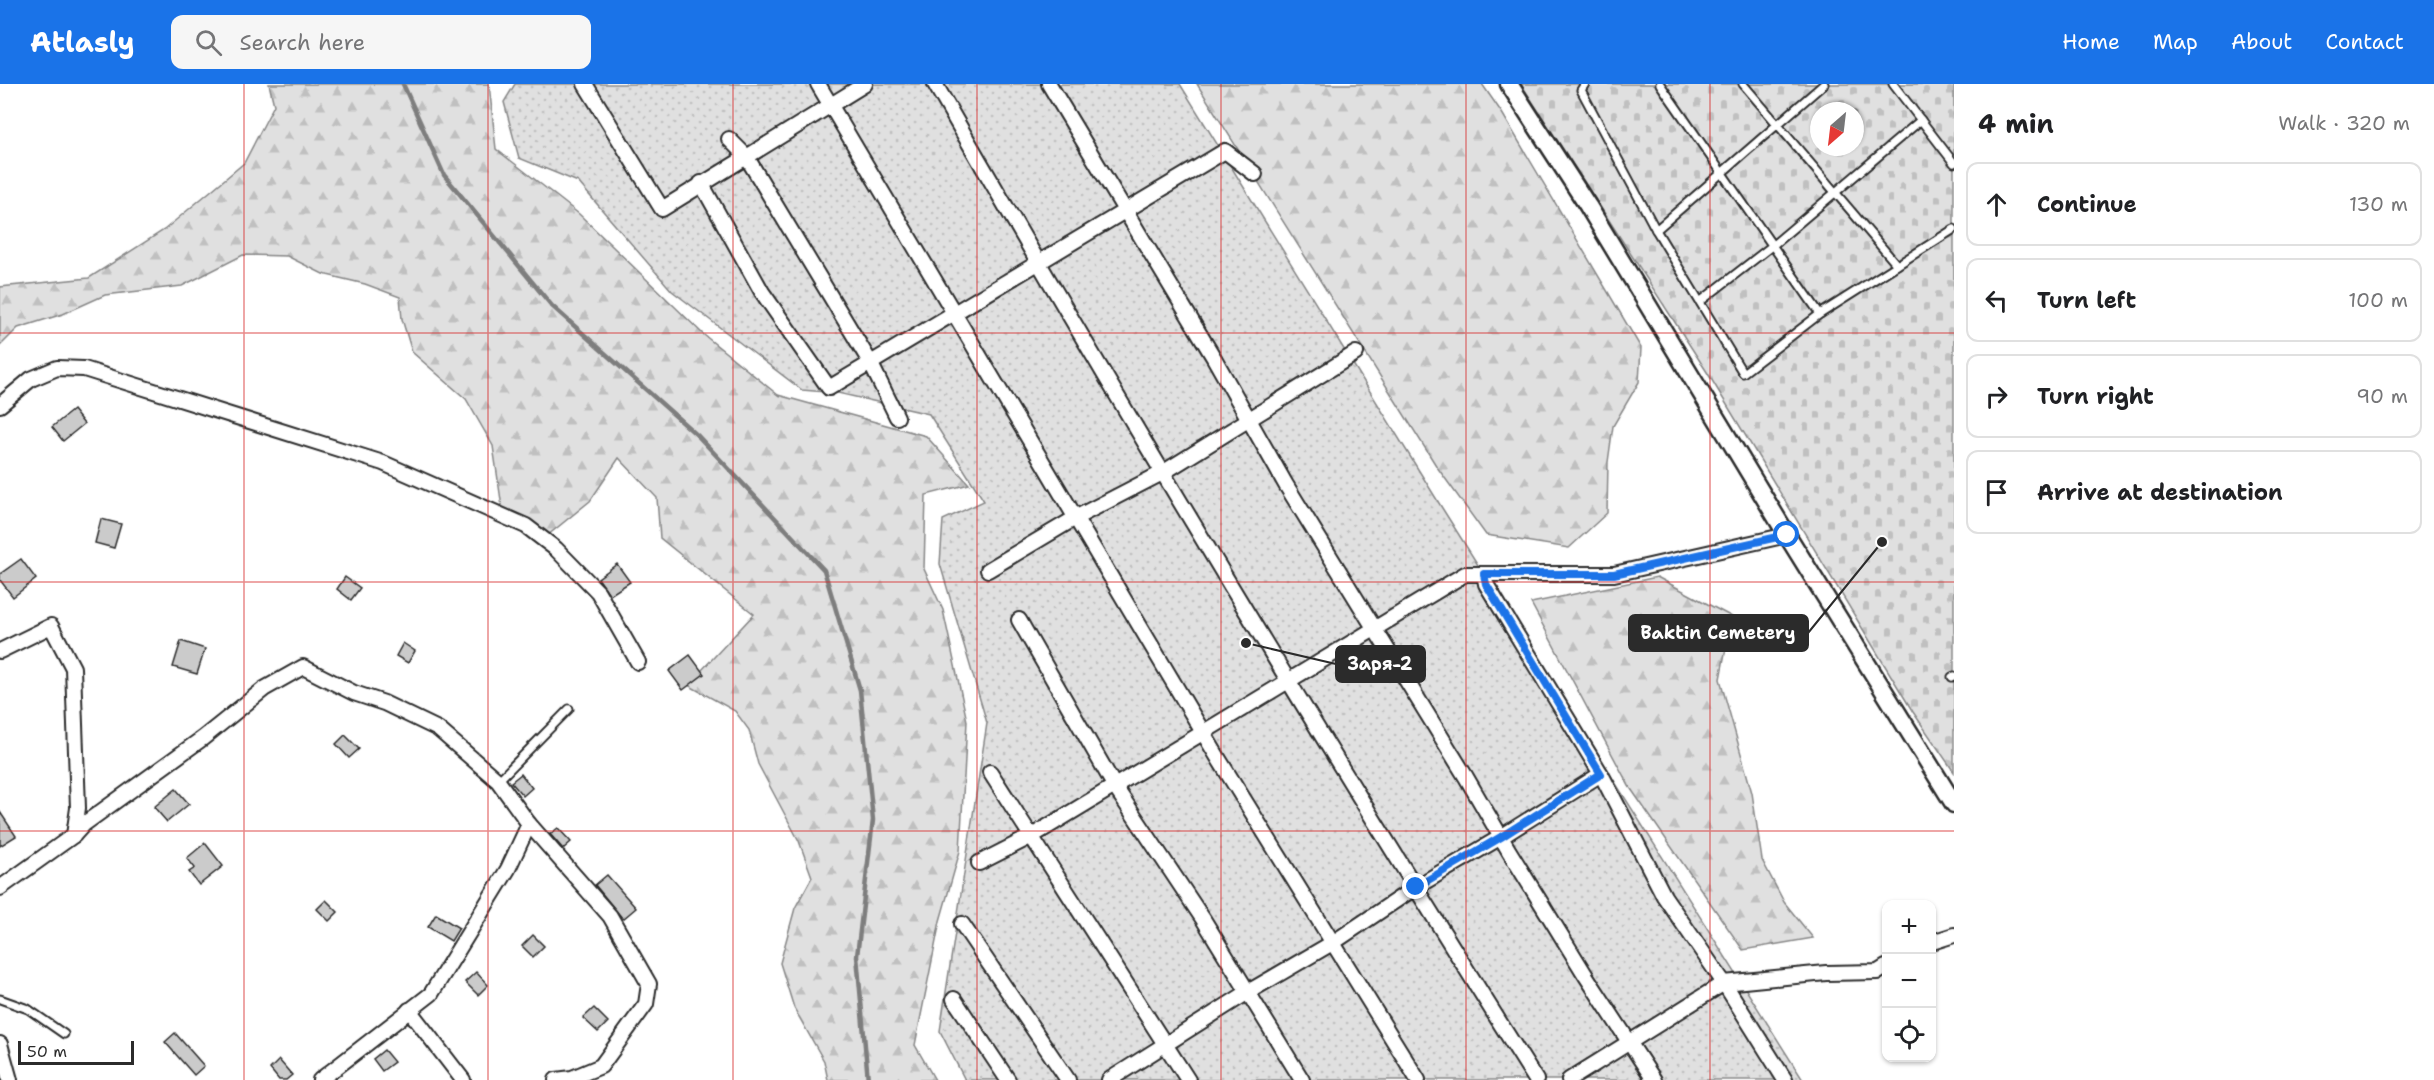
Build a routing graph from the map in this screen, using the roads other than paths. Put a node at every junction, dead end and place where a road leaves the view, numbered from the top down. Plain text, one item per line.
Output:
1 (585, 84) edge
2 (818, 84) edge
3 (865, 84) edge
4 (935, 84) edge
5 (1049, 84) edge
6 (1509, 84) edge
7 (1584, 84) edge
8 (1660, 84) edge
9 (1743, 84) edge
10 (1824, 84) edge
11 (1893, 84) edge
12 (830, 104) junction
13 (1921, 120) junction
14 (1777, 125) junction
15 (729, 139) dead end
16 (746, 156) junction
17 (1954, 163) edge
18 (1721, 173) junction
19 (1256, 174) dead end
20 (701, 183) junction
21 (1835, 192) junction
22 (1126, 211) junction
23 (1954, 229) edge
24 (1656, 230) junction
25 (1773, 245) junction
26 (1038, 263) junction
27 (1898, 265) junction
28 (1701, 301) junction
29 (955, 313) junction
30 (1820, 314) junction
31 (1356, 353) dead end
32 (870, 362) junction
33 (0, 405) edge
34 (897, 417) dead end
35 (1249, 419) junction
36 (1164, 472) junction
37 (1077, 517) junction
38 (1787, 535) junction
39 (988, 570) dead end
40 (1484, 574) junction
41 (1019, 620) dead end
42 (1375, 628) junction
43 (0, 651) edge
44 (638, 662) dead end
45 (1287, 680) junction
46 (569, 709) dead end
47 (1204, 734) junction
48 (990, 772) dead end
49 (1601, 774) junction
50 (498, 781) junction
51 (1115, 787) junction
52 (1954, 804) edge
53 (529, 824) junction
54 (74, 835) junction
55 (1032, 836) junction
56 (1501, 837) junction
57 (979, 863) dead end
58 (1416, 887) junction
59 (0, 888) edge
60 (962, 924) dead end
61 (1954, 934) edge
62 (1936, 941) edge
63 (1334, 942) junction
64 (1882, 970) edge
65 (1724, 983) junction
66 (1248, 992) junction
67 (0, 999) edge
68 (954, 999) dead end
69 (409, 1010) junction
70 (64, 1034) dead end
71 (1630, 1042) junction
72 (0, 1044) edge
73 (1165, 1044) junction
74 (10, 1080) edge
75 (320, 1080) edge
76 (463, 1080) edge
77 (556, 1080) edge
78 (1008, 1080) edge
79 (1068, 1080) edge
80 (1109, 1080) edge
81 (1188, 1080) edge
82 (1302, 1080) edge
83 (1418, 1080) edge
84 (1536, 1080) edge
85 (1569, 1080) edge
86 (1654, 1080) edge
87 (1785, 1080) edge

1 - 20 street
2 - 12 street
3 - 12 street
4 - 26 street
5 - 22 street
6 - 38 street
7 - 24 lane
8 - 18 lane
9 - 14 lane
10 - 14 lane
11 - 13 lane
12 - 16 street
12 - 29 street
13 - 17 lane
13 - 21 lane
14 - 18 lane
14 - 21 lane
15 - 16 street
16 - 20 street
16 - 32 street
18 - 24 lane
18 - 25 lane
19 - 22 street
20 - 32 street
21 - 25 lane
21 - 27 lane
22 - 26 street
22 - 35 street
23 - 27 lane
24 - 28 lane
25 - 28 lane
25 - 30 lane
26 - 29 street
26 - 36 street
27 - 30 lane
28 - 30 lane
29 - 32 street
29 - 37 street
31 - 35 street
32 - 34 street
33 - 44 street
35 - 36 street
35 - 42 street
36 - 37 street
36 - 45 street
37 - 39 street
37 - 47 street
38 - 40 street
38 - 52 street
40 - 42 street
40 - 49 street
41 - 51 street
42 - 45 street
42 - 56 street
43 - 54 street
45 - 47 street
45 - 58 street
46 - 50 lane
47 - 51 street
47 - 63 street
48 - 55 street
49 - 56 street
49 - 65 street
50 - 53 street
50 - 54 street
51 - 55 street
51 - 66 street
53 - 69 street
53 - 77 street
54 - 59 street
55 - 57 street
55 - 73 street
56 - 58 street
56 - 71 street
58 - 63 street
58 - 84 street
60 - 79 street
61 - 62 street
63 - 66 street
63 - 83 street
64 - 65 street
65 - 71 street
65 - 87 street
66 - 73 street
66 - 82 street
67 - 70 lane
68 - 78 street
69 - 75 street
69 - 76 street
71 - 85 street
71 - 86 street
72 - 74 street
73 - 80 street
73 - 81 street

